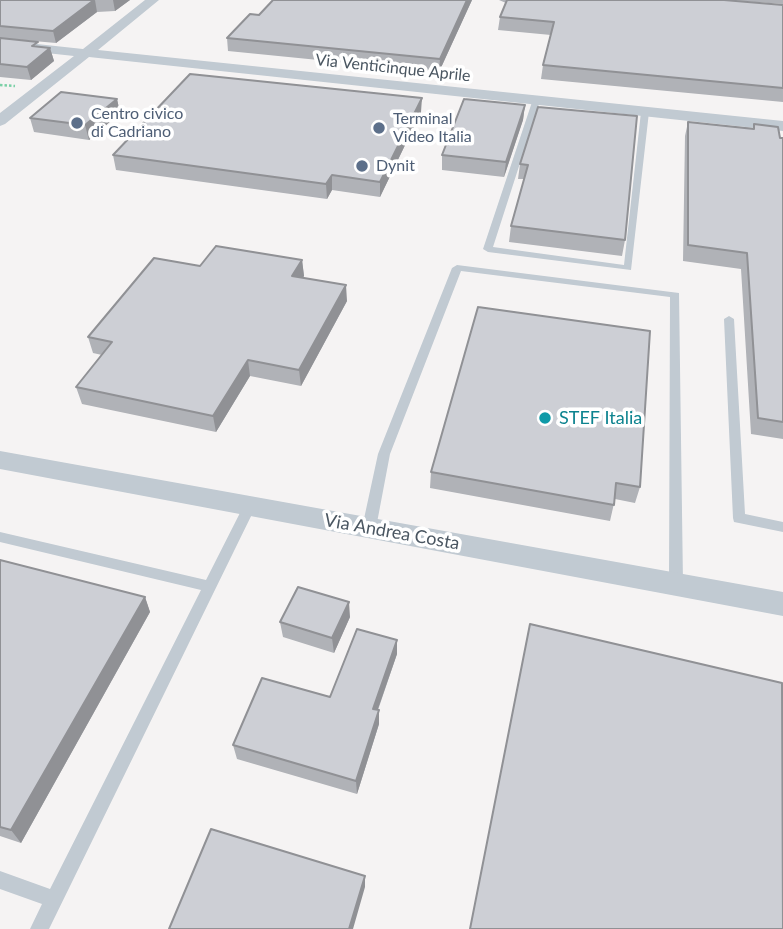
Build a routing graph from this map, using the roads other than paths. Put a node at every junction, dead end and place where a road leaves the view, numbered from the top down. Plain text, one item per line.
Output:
1 (153, 0) edge
2 (0, 44) edge
3 (87, 54) junction
4 (536, 101) junction
5 (645, 112) junction
6 (0, 121) edge
7 (783, 126) edge
8 (729, 319) dead end
9 (0, 460) edge
10 (250, 506) junction
11 (783, 527) edge
12 (369, 528) junction
13 (0, 537) edge
14 (676, 584) junction
15 (211, 587) junction
16 (783, 604) edge
17 (0, 880) edge
18 (54, 899) junction
19 (39, 929) edge

1 - 3 street
2 - 3 street, Via Venticinque Aprile
3 - 4 street, Via Venticinque Aprile
3 - 6 street
4 - 5 street, Via Venticinque Aprile
4 - 5 lane
5 - 7 street, Via Venticinque Aprile
8 - 11 lane
9 - 10 street, Via Andrea Costa
10 - 12 street, Via Andrea Costa
10 - 15 lane
12 - 14 street, Via Andrea Costa
12 - 14 lane
13 - 15 lane
14 - 16 street, Via Andrea Costa
15 - 18 lane
17 - 18 lane
18 - 19 lane

